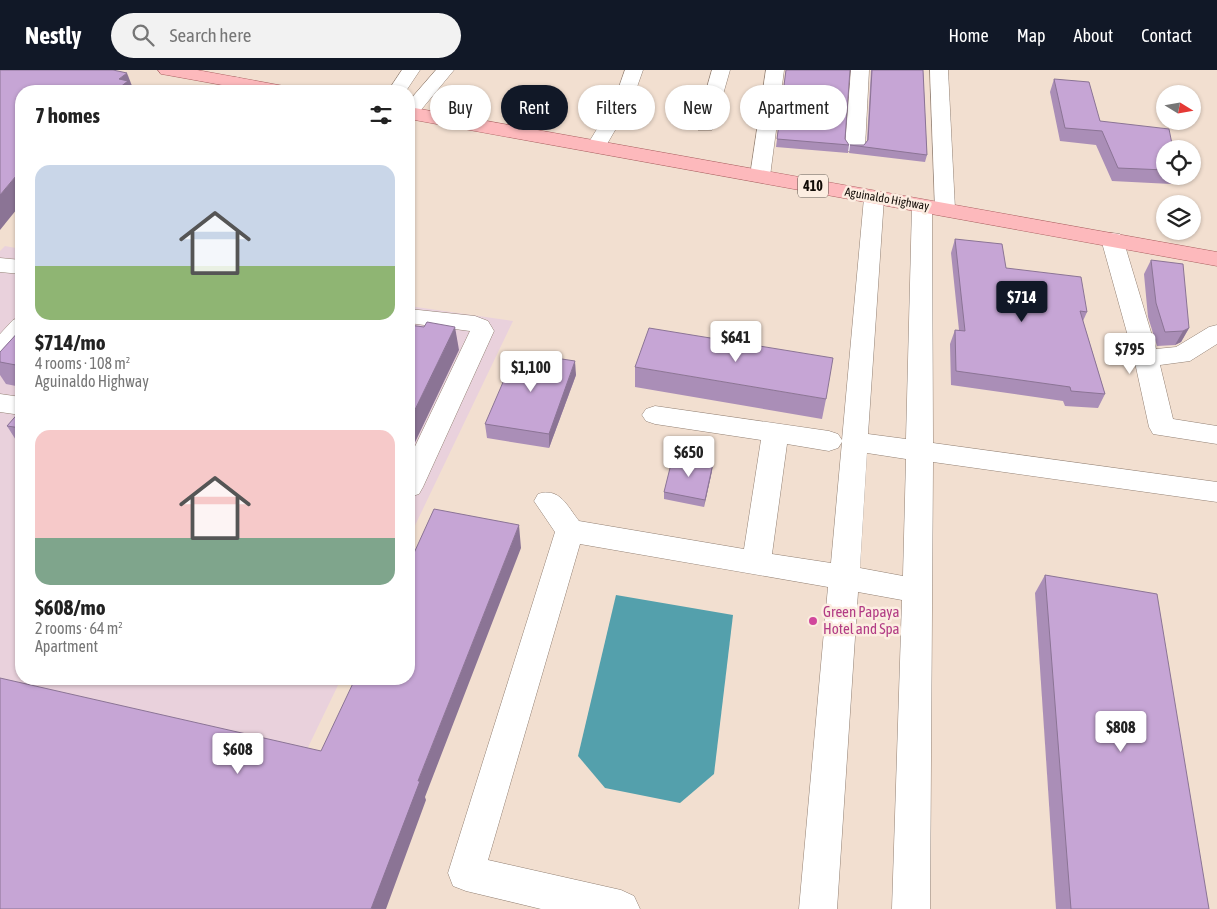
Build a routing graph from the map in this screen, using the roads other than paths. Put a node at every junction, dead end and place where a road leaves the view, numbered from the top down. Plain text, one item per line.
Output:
1 (167, 70) edge
2 (411, 70) edge
3 (445, 70) edge
4 (634, 70) edge
5 (721, 70) edge
6 (775, 70) edge
7 (860, 70) edge
8 (939, 70) edge
9 (222, 85) edge
10 (402, 85) edge
11 (717, 85) edge
12 (415, 106) edge
13 (415, 114) edge
14 (596, 147) junction
15 (855, 147) edge
16 (760, 176) junction
17 (874, 198) junction
18 (934, 207) junction
19 (1112, 239) junction
20 (1217, 259) edge
21 (415, 317) edge
22 (0, 318) edge
23 (15, 320) edge
24 (15, 332) edge
25 (1217, 333) edge
26 (0, 350) edge
27 (1146, 358) junction
28 (0, 403) edge
29 (15, 405) edge
30 (656, 415) dead end
31 (775, 433) junction
32 (1217, 435) edge
33 (842, 441) junction
34 (920, 452) junction
35 (415, 474) edge
36 (1217, 492) edge
37 (548, 500) dead end
38 (570, 532) junction
39 (756, 563) junction
40 (844, 578) junction
41 (916, 590) junction
42 (621, 909) edge
43 (818, 909) edge
44 (911, 909) edge

1 - 9 main road
2 - 10 street
3 - 12 street
4 - 14 street
5 - 11 street
6 - 16 street
7 - 15 street
8 - 18 street
13 - 14 main road, Aguinaldo Highway / 410
14 - 16 main road, Aguinaldo Highway / 410
16 - 17 main road, Aguinaldo Highway / 410
17 - 18 main road, Aguinaldo Highway / 410
17 - 33 street
18 - 19 main road, Aguinaldo Highway / 410
18 - 34 street
19 - 20 main road, Aguinaldo Highway / 410
19 - 27 street
21 - 35 street
22 - 23 street
24 - 26 street
25 - 27 street
27 - 32 street
28 - 29 street
30 - 31 street
31 - 33 street
31 - 39 street
33 - 34 street
33 - 40 street
34 - 36 street
34 - 41 street
37 - 38 street
38 - 39 street
38 - 42 street
39 - 40 street
40 - 41 street
40 - 43 street
41 - 44 street

